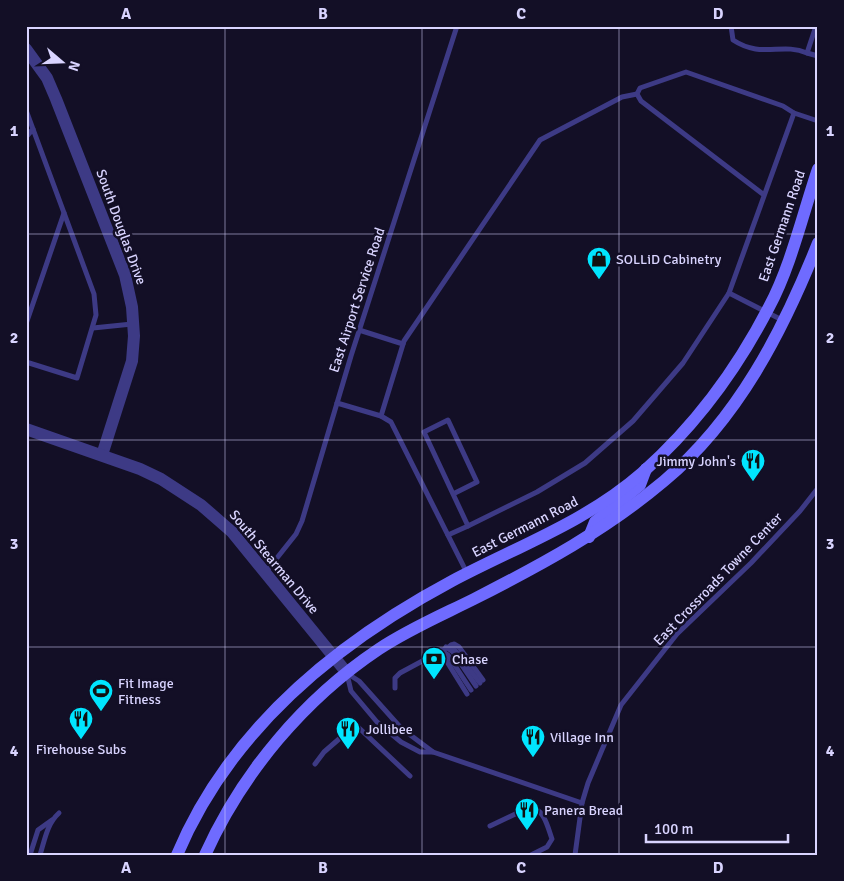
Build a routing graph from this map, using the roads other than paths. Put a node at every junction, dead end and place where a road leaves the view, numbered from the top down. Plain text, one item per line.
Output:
1 (456, 26) edge
2 (731, 26) edge
3 (816, 26) edge
4 (26, 49) edge
5 (807, 53) junction
6 (818, 56) edge
7 (637, 94) junction
8 (26, 110) edge
9 (794, 113) junction
10 (818, 121) edge
11 (33, 129) junction
12 (26, 137) edge
13 (818, 169) edge
14 (764, 195) junction
15 (64, 213) junction
16 (818, 243) edge
17 (728, 293) junction
18 (766, 312) junction
19 (785, 321) junction
20 (134, 323) junction
21 (26, 324) edge
22 (93, 328) junction
23 (359, 330) junction
24 (403, 344) junction
25 (26, 362) edge
26 (337, 403) junction
27 (382, 416) junction
28 (26, 429) edge
29 (437, 446) dead end
30 (432, 449) junction
31 (102, 455) junction
32 (646, 469) junction
33 (818, 488) edge
34 (453, 494) junction
35 (468, 526) junction
36 (448, 535) junction
37 (589, 537) junction
38 (264, 573) junction
39 (468, 574) junction
40 (443, 649) junction
41 (334, 656) junction
42 (347, 673) junction
43 (475, 687) junction
44 (395, 688) dead end
45 (433, 752) junction
46 (315, 764) dead end
47 (410, 776) dead end
48 (582, 803) junction
49 (59, 813) dead end
50 (52, 819) junction
51 (490, 826) dead end
52 (30, 855) edge
53 (40, 855) edge
54 (177, 855) edge
55 (205, 855) edge
56 (531, 855) edge
57 (575, 855) edge

1 - 23 lane, East Airport Service Road
2 - 5 lane
3 - 5 lane
4 - 20 street, South Douglas Drive
5 - 6 lane
7 - 9 lane
7 - 14 lane
7 - 24 lane
8 - 11 lane
9 - 10 lane
9 - 14 lane
11 - 12 lane
11 - 15 lane
13 - 18 main road, East Germann Road
14 - 17 lane
15 - 21 lane
15 - 22 lane
16 - 19 main road
17 - 18 lane
17 - 35 lane
18 - 19 lane
18 - 32 main road, East Germann Road
19 - 37 main road
20 - 22 lane
20 - 31 street, South Douglas Drive
22 - 25 lane
23 - 24 lane
23 - 26 lane, East Airport Service Road
24 - 27 lane
26 - 27 lane
26 - 38 lane, East Airport Service Road
27 - 36 lane
28 - 31 street, South Stearman Drive
29 - 30 lane
30 - 34 lane
30 - 34 lane
31 - 38 street, South Stearman Drive
32 - 37 main road
32 - 39 main road, East Germann Road
33 - 48 lane, East Crossroads Towne Center
34 - 35 lane
35 - 36 lane
36 - 39 lane
37 - 42 main road
38 - 41 street, South Stearman Drive
39 - 41 main road, East Germann Road
40 - 43 lane
40 - 43 lane
40 - 43 lane
40 - 44 lane
41 - 42 street, South Stearman Drive
41 - 54 main road, East Germann Road
42 - 45 lane, South Stearman Drive
42 - 45 lane, South Stearman Drive
42 - 55 main road
45 - 48 lane, South Stearman Drive
46 - 47 lane
48 - 57 lane, East Crossroads Towne Center
49 - 50 lane
50 - 52 lane
50 - 53 lane
51 - 56 lane

